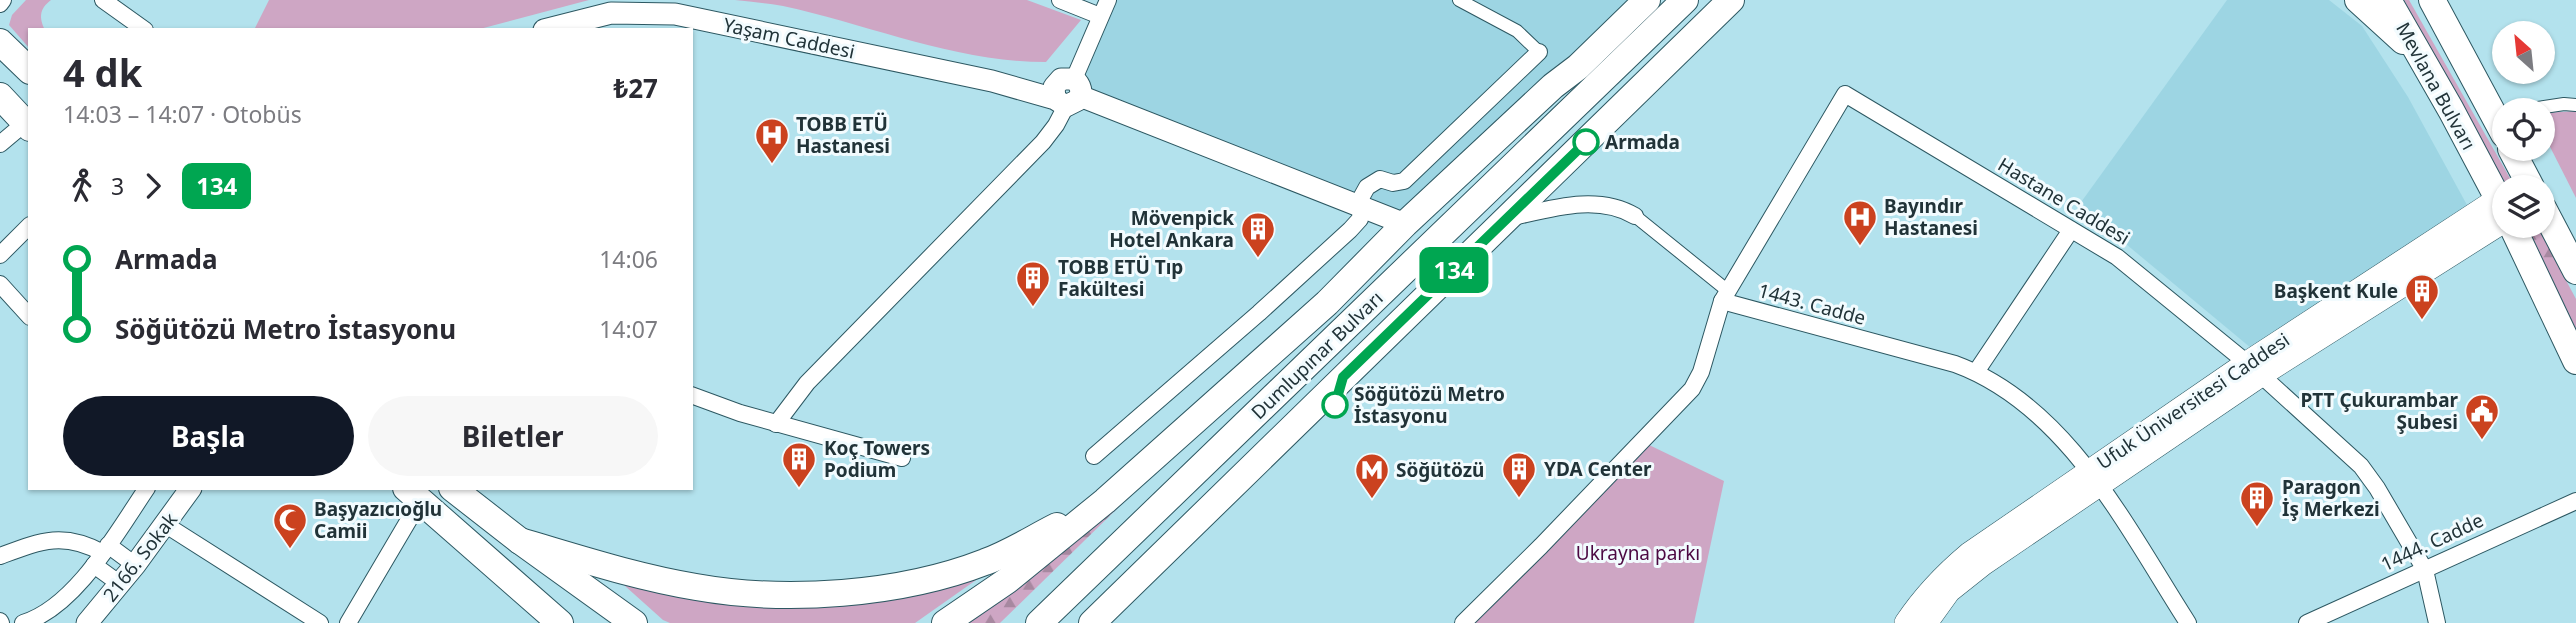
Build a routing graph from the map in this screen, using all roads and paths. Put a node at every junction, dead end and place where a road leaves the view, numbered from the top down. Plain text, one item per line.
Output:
1 (103, 0) edge
2 (1060, 0) edge
3 (1108, 0) edge
4 (1459, 0) edge
5 (1630, 0) edge
6 (1647, 0) edge
7 (1685, 0) edge
8 (2358, 0) edge
9 (2388, 0) edge
10 (2432, 0) edge
11 (1731, 1) edge
12 (1100, 16) junction
13 (142, 28) edge
14 (552, 28) edge
15 (0, 41) edge
16 (1539, 52) joint
17 (2418, 54) junction
18 (1578, 67) junction
19 (28, 69) edge
20 (1066, 93) junction
21 (0, 96) edge
22 (2492, 105) edge
23 (2555, 105) edge
24 (2576, 105) edge
25 (27, 125) edge
26 (0, 144) edge
27 (2492, 190) edge
28 (1360, 206) junction
29 (1635, 216) joint
30 (2492, 216) edge
31 (1507, 219) junction
32 (1405, 224) junction
33 (2555, 224) edge
34 (28, 227) edge
35 (2071, 230) junction
36 (2518, 238) edge
37 (2568, 242) edge
38 (0, 255) edge
39 (2576, 271) edge
40 (0, 284) edge
41 (1725, 296) junction
42 (1327, 303) junction
43 (28, 315) edge
44 (2576, 361) edge
45 (2254, 369) junction
46 (1976, 372) junction
47 (693, 396) edge
48 (776, 424) junction
49 (1094, 456) dead end
50 (902, 457) dead end
51 (2095, 477) junction
52 (146, 490) edge
53 (190, 490) edge
54 (455, 490) edge
55 (413, 495) edge
56 (2576, 500) edge
57 (1105, 501) junction
58 (166, 524) junction
59 (1139, 526) junction
60 (520, 541) junction
61 (102, 554) junction
62 (0, 556) edge
63 (1152, 564) junction
64 (135, 565) junction
65 (2425, 570) junction
66 (120, 584) junction
67 (23, 623) edge
68 (87, 623) edge
69 (320, 623) edge
70 (348, 623) edge
71 (560, 623) edge
72 (634, 623) edge
73 (945, 623) edge
74 (1039, 623) edge
75 (1092, 623) edge
76 (1118, 623) edge
77 (1462, 623) edge
78 (1906, 623) edge
79 (1926, 623) edge
80 (2188, 623) edge
81 (2307, 623) edge
82 (2437, 623) edge

1 - 13 street
2 - 12 street
3 - 12 street
4 - 16 street
5 - 18 main road
6 - 18 main road
7 - 59 main road, Dumlupınar Bulvarı
8 - 17 main road
9 - 17 main road, Mevlana Bulvarı
10 - 22 main road, Mevlana Bulvarı
11 - 31 main road, Dumlupınar Bulvarı
12 - 20 street
14 - 20 street, Yaşam Caddesi
15 - 19 main road
16 - 28 street
17 - 27 main road, Mevlana Bulvarı
18 - 32 main road
20 - 28 street, Yaşam Caddesi
20 - 48 street
21 - 25 main road
23 - 24 street
25 - 26 street
28 - 32 street, Yaşam Caddesi
28 - 49 street
29 - 31 street
29 - 41 street
30 - 45 main road, Ufuk Üniversitesi Caddesi
31 - 63 main road, Dumlupınar Bulvarı
32 - 42 main road
33 - 37 main road
34 - 38 street
35 - 41 street, Hastane Caddesi
35 - 45 street, Hastane Caddesi
35 - 46 street
36 - 44 main road
37 - 39 main road
40 - 43 street
41 - 46 street, 1443. Cadde
41 - 77 street
42 - 57 main road
42 - 59 main road
45 - 51 main road, Ufuk Üniversitesi Caddesi
45 - 65 street, Hastane Caddesi
46 - 51 street, 1443. Cadde
47 - 48 street
48 - 50 street
51 - 78 main road, Ufuk Üniversitesi Caddesi
51 - 79 main road, Ufuk Üniversitesi Caddesi
51 - 80 street, 1443. Cadde
52 - 61 street
53 - 58 street, 2166. Sokak
54 - 60 main road
55 - 70 street
55 - 71 main road
56 - 65 street, 1444. Cadde
57 - 60 main road
57 - 73 main road
58 - 64 street, 2166. Sokak
58 - 69 street
59 - 74 main road, Dumlupınar Bulvarı
60 - 72 main road
61 - 62 street
61 - 64 street
61 - 66 street
61 - 67 street
63 - 75 main road, Dumlupınar Bulvarı
63 - 76 main road, Dumlupınar Bulvarı
64 - 66 street, 2166. Sokak
65 - 81 street, 1444. Cadde
65 - 82 street, Hastane Caddesi
66 - 68 street, 2166. Sokak

